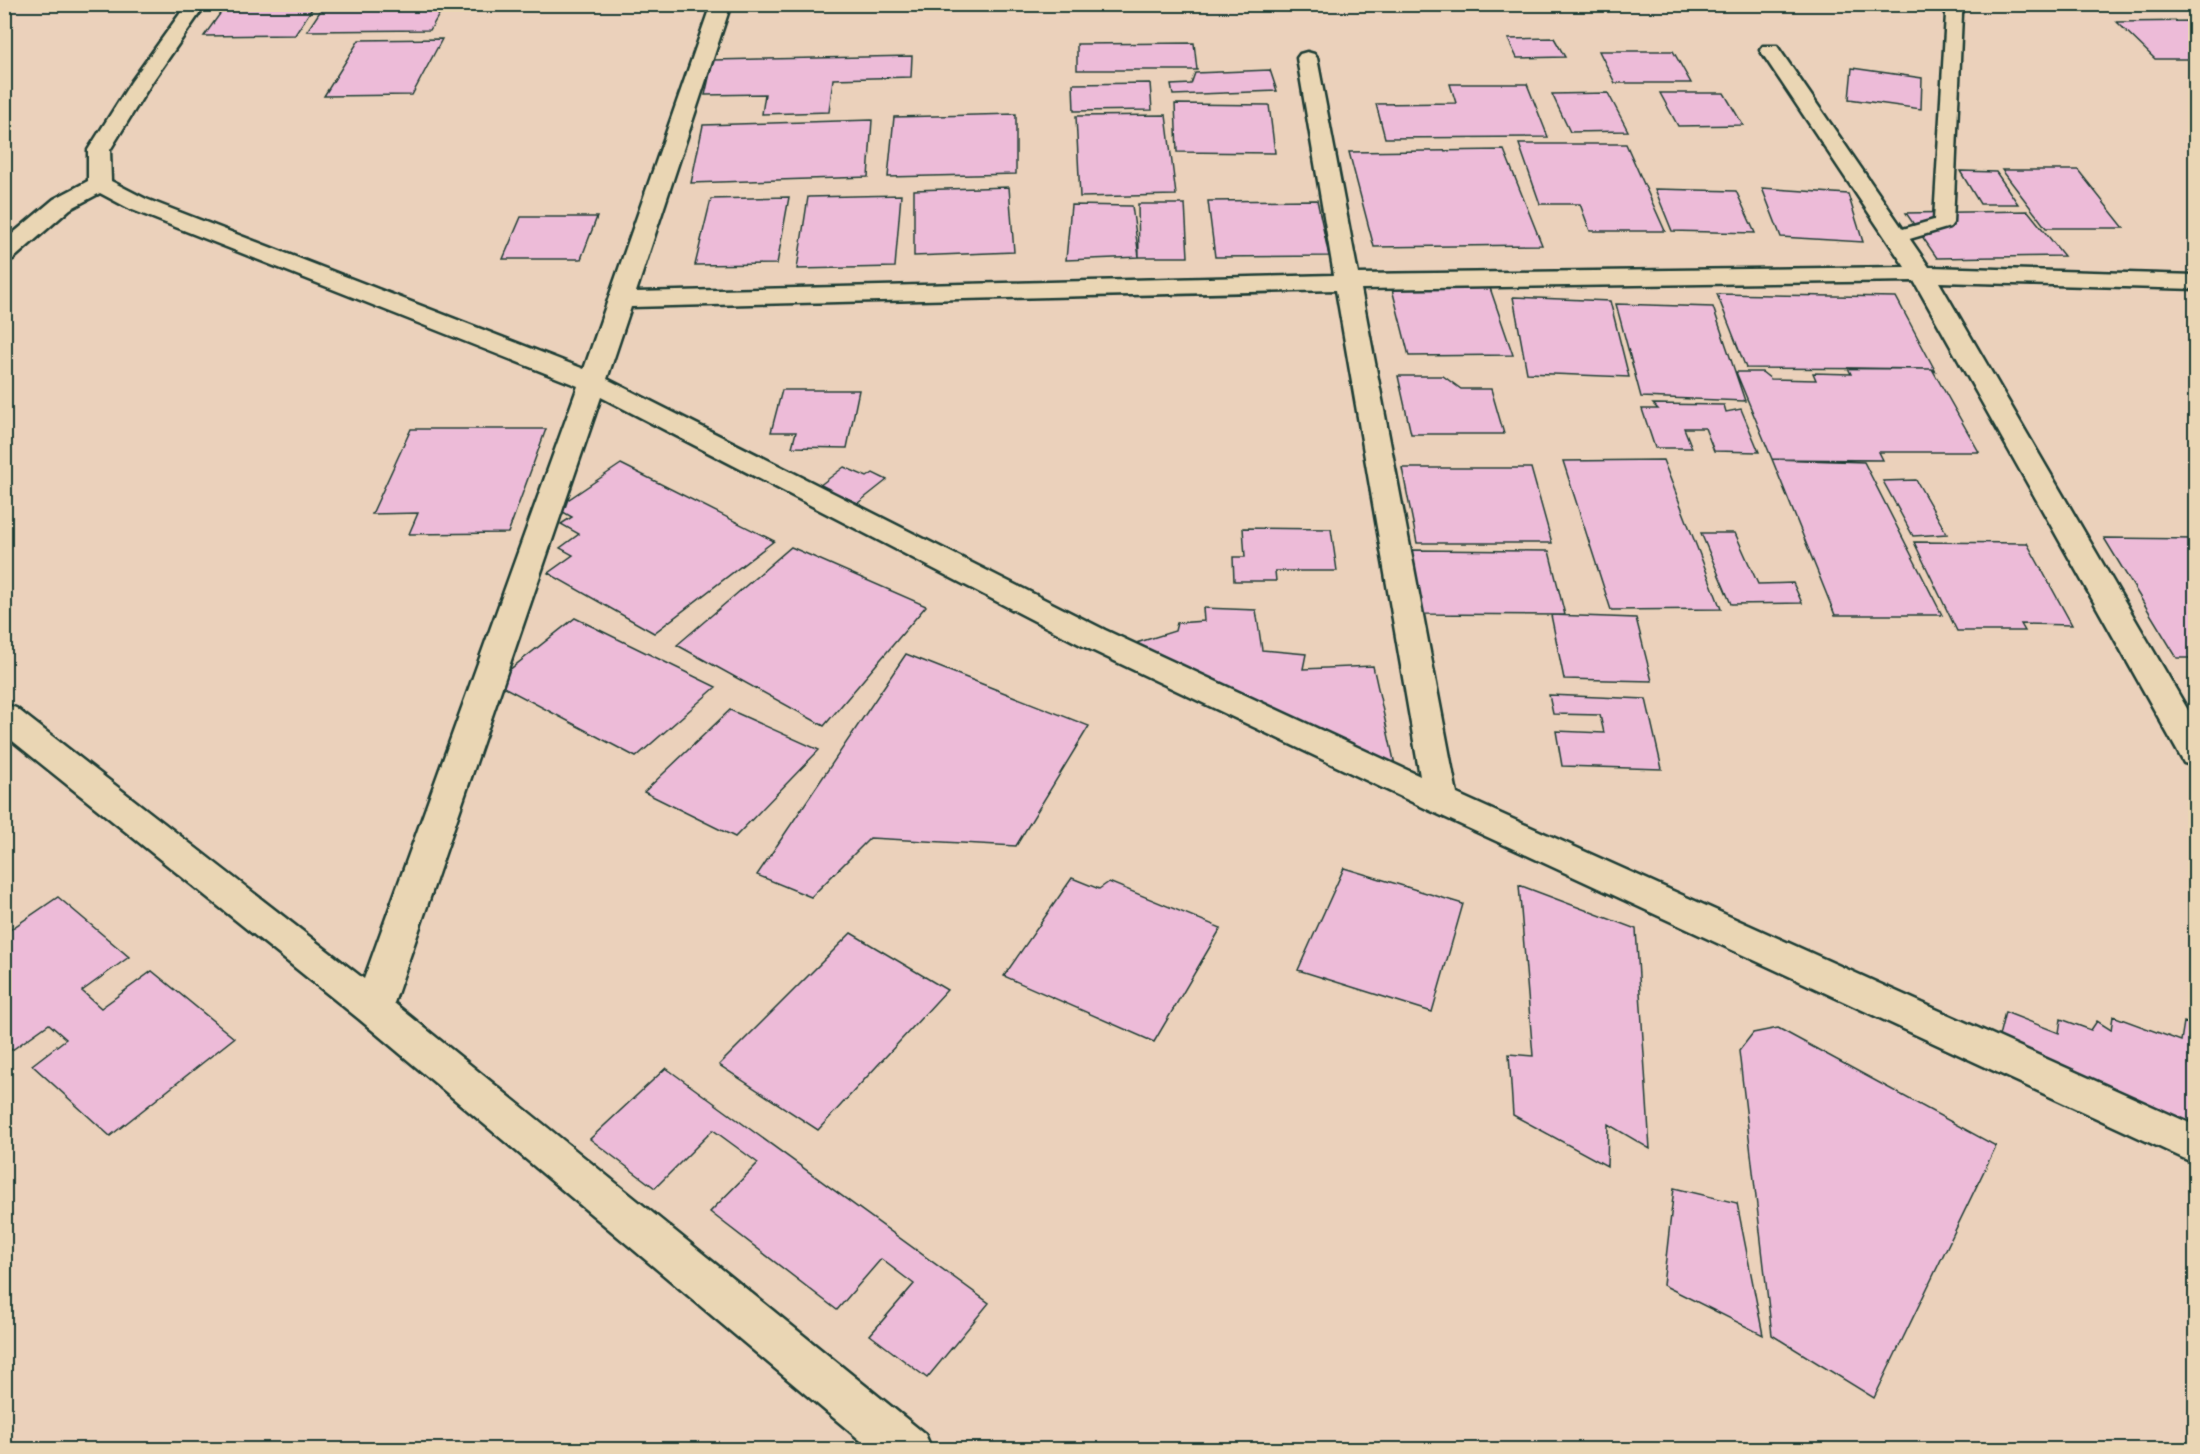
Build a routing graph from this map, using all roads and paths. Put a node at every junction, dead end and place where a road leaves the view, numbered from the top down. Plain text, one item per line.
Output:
1 (196, 4) edge
2 (720, 4) edge
3 (1957, 4) edge
4 (1770, 50) dead end
5 (1307, 58) dead end
6 (100, 184) junction
7 (1896, 237) junction
8 (4, 254) edge
9 (1922, 274) junction
10 (1346, 282) junction
11 (2196, 282) edge
12 (619, 300) junction
13 (593, 382) junction
14 (4, 716) edge
15 (2196, 754) edge
16 (1441, 801) junction
17 (373, 1008) junction
18 (2196, 1146) edge
19 (909, 1449) edge

1 - 6 street
2 - 12 street
3 - 7 lane
4 - 7 street
5 - 10 street
6 - 8 street
6 - 13 street
7 - 9 street
9 - 10 street
9 - 11 street
9 - 15 street
10 - 12 street
10 - 16 street
12 - 13 street
13 - 16 street
13 - 17 street
14 - 17 street
16 - 18 street
17 - 19 street

